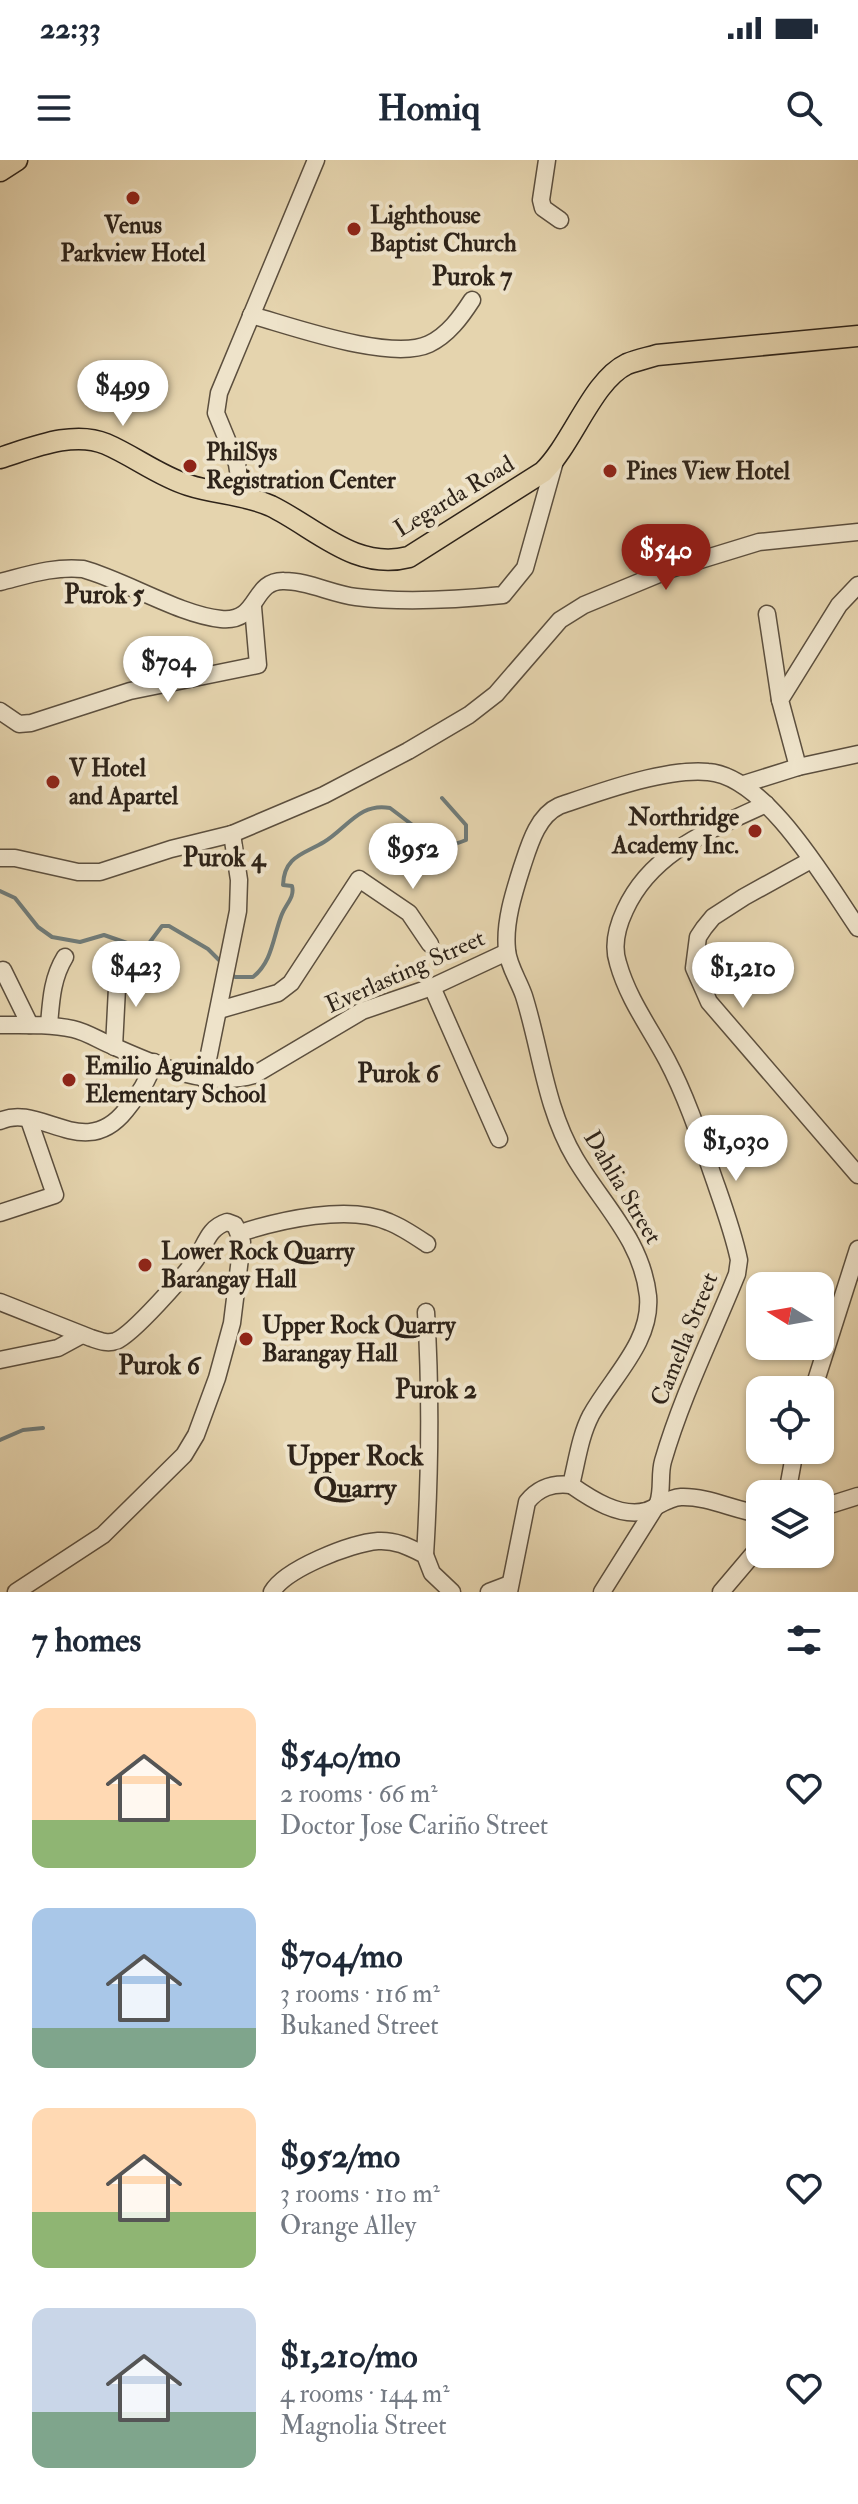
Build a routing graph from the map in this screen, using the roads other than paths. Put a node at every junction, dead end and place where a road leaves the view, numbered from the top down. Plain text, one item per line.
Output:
1 (17, 160) edge
2 (316, 160) edge
3 (547, 160) edge
4 (0, 171) edge
5 (560, 220) dead end
6 (472, 300) dead end
7 (251, 315) junction
8 (858, 336) edge
9 (0, 458) edge
10 (555, 461) junction
11 (242, 497) junction
12 (858, 532) edge
13 (0, 582) edge
14 (858, 585) edge
15 (253, 607) junction
16 (767, 614) dead end
17 (780, 700) junction
18 (0, 711) edge
19 (858, 754) edge
20 (798, 767) junction
21 (744, 784) junction
22 (766, 804) junction
23 (232, 834) junction
24 (0, 858) edge
25 (811, 860) junction
26 (858, 928) edge
27 (430, 944) dead end
28 (507, 952) junction
29 (65, 957) dead end
30 (135, 964) dead end
31 (3, 970) dead end
32 (432, 987) junction
33 (219, 1010) junction
34 (0, 1025) edge
35 (30, 1025) junction
36 (49, 1025) junction
37 (114, 1047) junction
38 (154, 1062) junction
39 (204, 1079) junction
40 (29, 1120) junction
41 (0, 1121) edge
42 (499, 1139) dead end
43 (858, 1175) edge
44 (0, 1213) edge
45 (240, 1233) junction
46 (427, 1244) dead end
47 (858, 1249) edge
48 (0, 1302) edge
49 (426, 1312) dead end
50 (82, 1335) junction
51 (0, 1360) edge
52 (817, 1376) edge
53 (571, 1485) junction
54 (858, 1496) edge
55 (658, 1503) junction
56 (834, 1504) edge
57 (746, 1511) edge
58 (425, 1555) junction
59 (746, 1563) edge
60 (509, 1588) edge
61 (16, 1592) edge
62 (272, 1592) edge
63 (452, 1592) edge
64 (489, 1592) edge
65 (602, 1592) edge
66 (721, 1592) edge

1 - 4 main road
2 - 7 street
3 - 5 street
6 - 7 street
7 - 11 street
8 - 10 main road, Legarda Road
9 - 11 main road, Legarda Road
10 - 11 main road, Legarda Road
10 - 15 street
12 - 23 street
13 - 15 street
14 - 17 street
15 - 18 street
16 - 17 street
17 - 20 street
19 - 20 street
20 - 21 street
21 - 22 street, Everlasting Street
21 - 28 street, Everlasting Street
22 - 25 street, Everlasting Street
22 - 55 street, Camella Street
23 - 24 street
23 - 33 street
25 - 26 street, Everlasting Street
25 - 43 street
27 - 33 street
28 - 32 street, Everlasting Street
28 - 53 street, Dahlia Street
29 - 36 street
30 - 37 street
31 - 35 street
32 - 39 street, Everlasting Street
32 - 42 street
33 - 39 street
34 - 35 street, Everlasting Street
35 - 36 street, Everlasting Street
36 - 37 street, Everlasting Street
37 - 38 street, Everlasting Street
38 - 39 street, Everlasting Street
38 - 40 street
40 - 41 street
40 - 44 street
45 - 46 street
45 - 50 street
45 - 61 street
47 - 52 street
48 - 50 street
49 - 58 street
50 - 51 street
53 - 55 street
53 - 60 street
54 - 56 street
55 - 57 street
55 - 65 street, Camella Street
58 - 62 street
58 - 63 street
59 - 66 street
60 - 64 street

